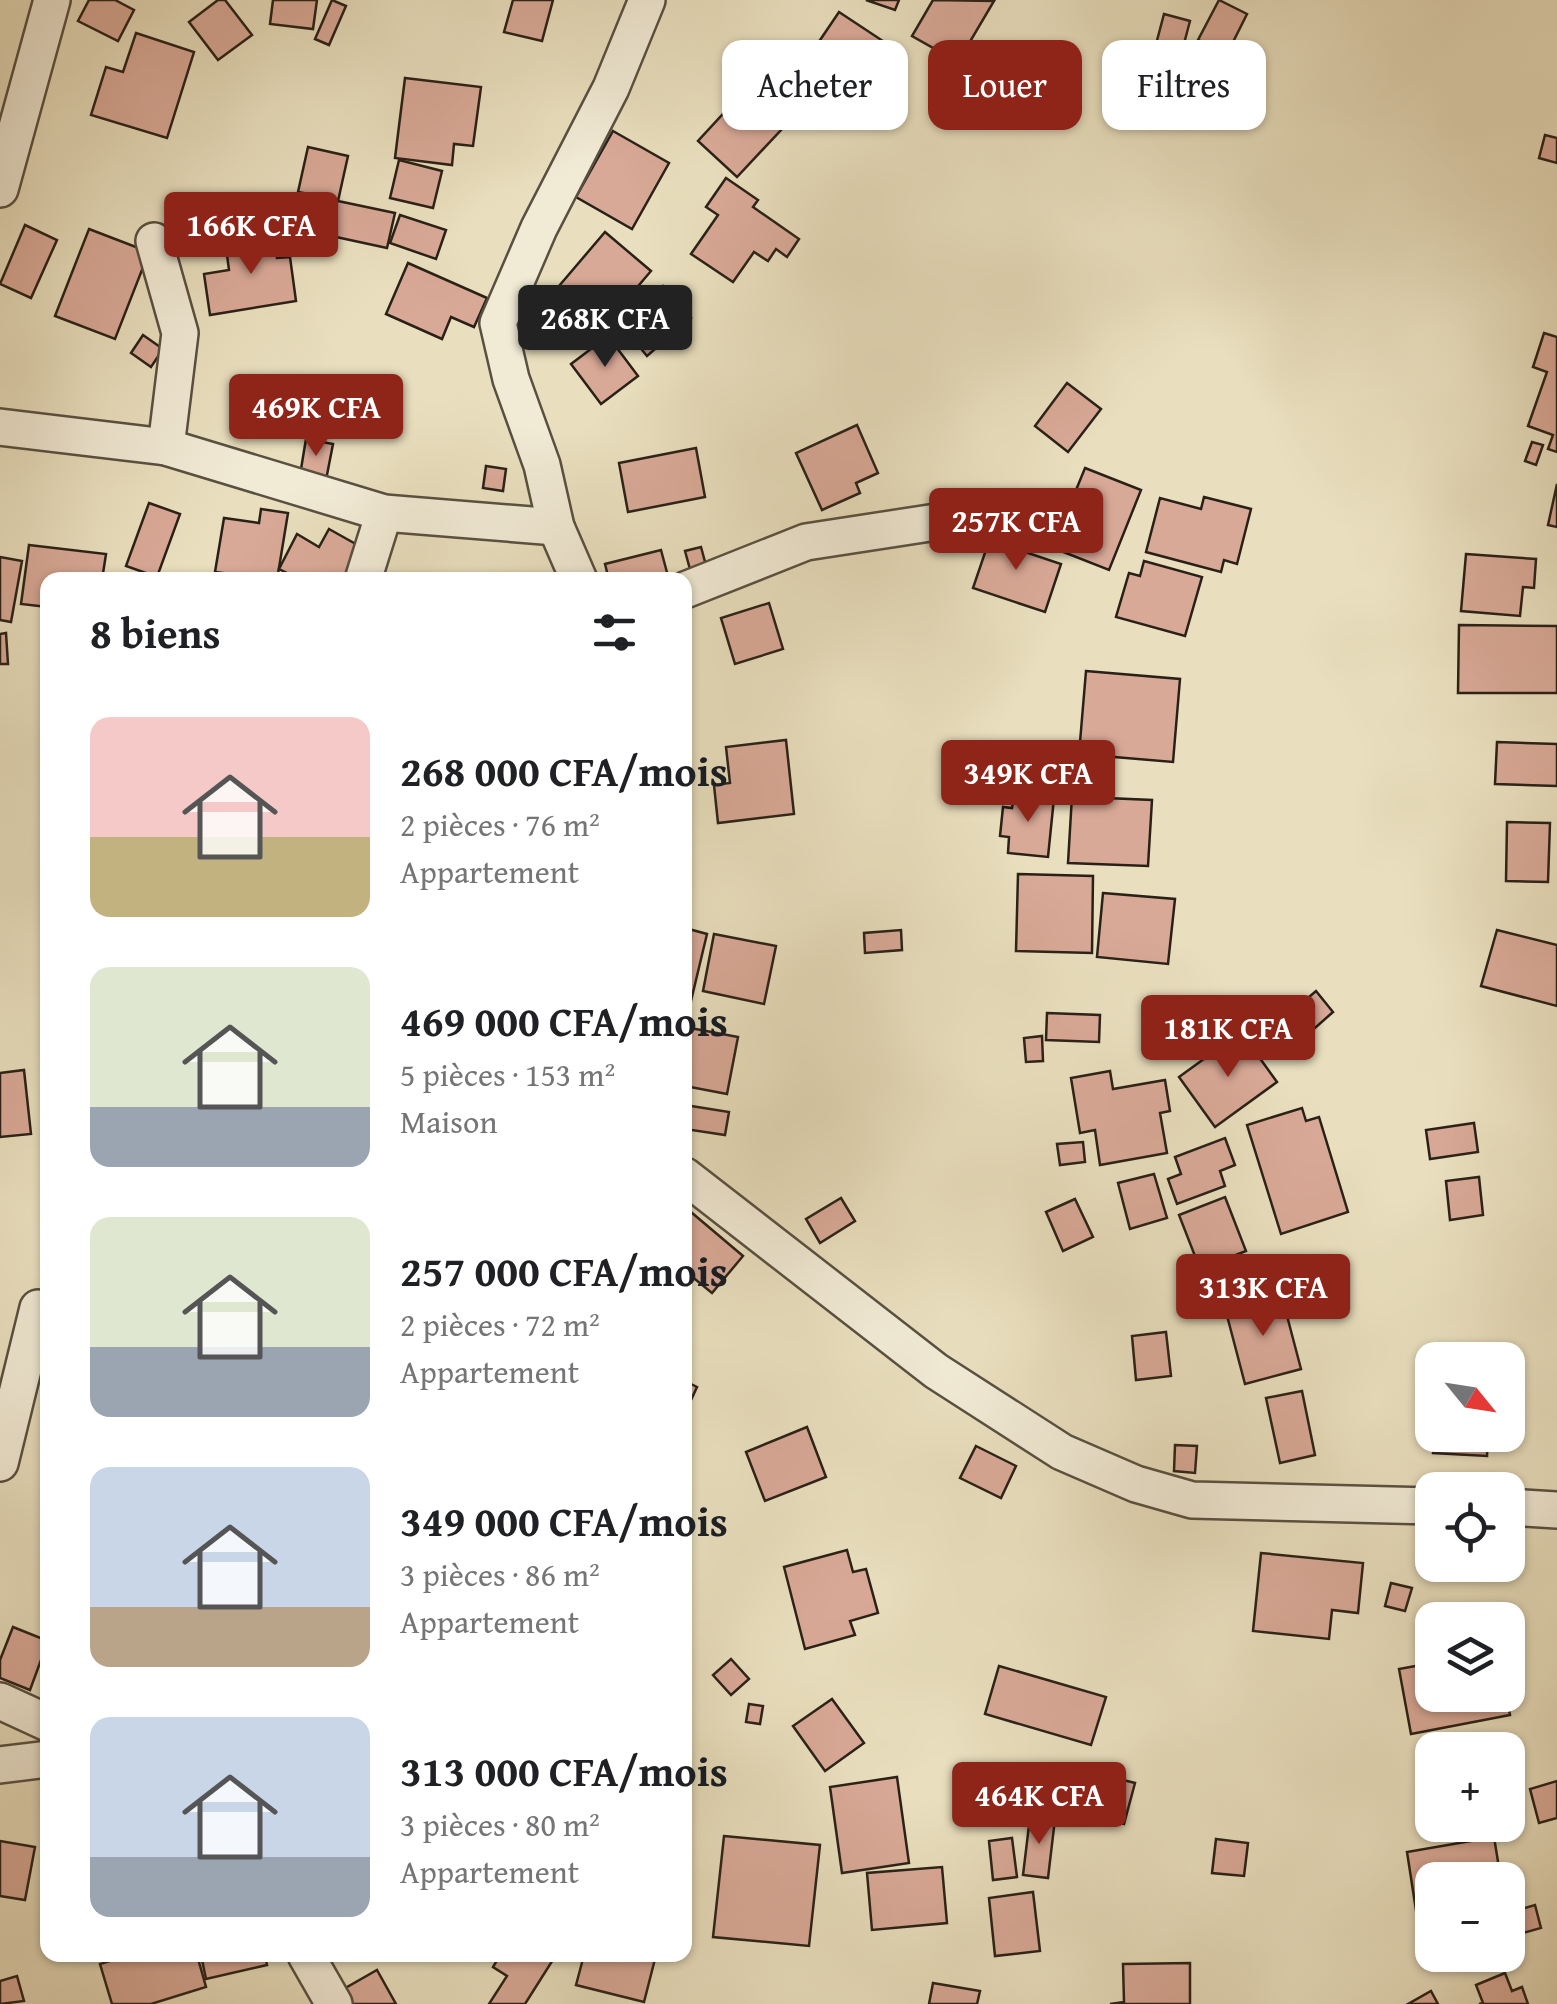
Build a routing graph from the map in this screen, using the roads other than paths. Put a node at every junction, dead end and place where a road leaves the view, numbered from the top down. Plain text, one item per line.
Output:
1 (52, 0) edge
2 (647, 0) edge
3 (0, 188) edge
4 (154, 241) dead end
5 (0, 427) edge
6 (166, 447) junction
7 (384, 513) junction
8 (982, 515) dead end
9 (556, 527) junction
10 (366, 572) edge
11 (575, 572) edge
12 (692, 587) edge
13 (692, 1181) edge
14 (38, 1308) dead end
15 (0, 1462) edge
16 (1415, 1506) edge
17 (1525, 1508) edge
18 (1557, 1510) edge
19 (0, 1701) edge
20 (40, 1719) edge
21 (40, 1760) edge
22 (0, 1765) edge
23 (310, 1962) edge
24 (334, 2004) edge

1 - 3 street
2 - 9 street
4 - 6 street
5 - 6 street
6 - 7 street
7 - 9 street
7 - 10 street
8 - 12 street
9 - 11 street
13 - 16 street
14 - 15 street
17 - 18 street
19 - 20 street
21 - 22 street
23 - 24 street

